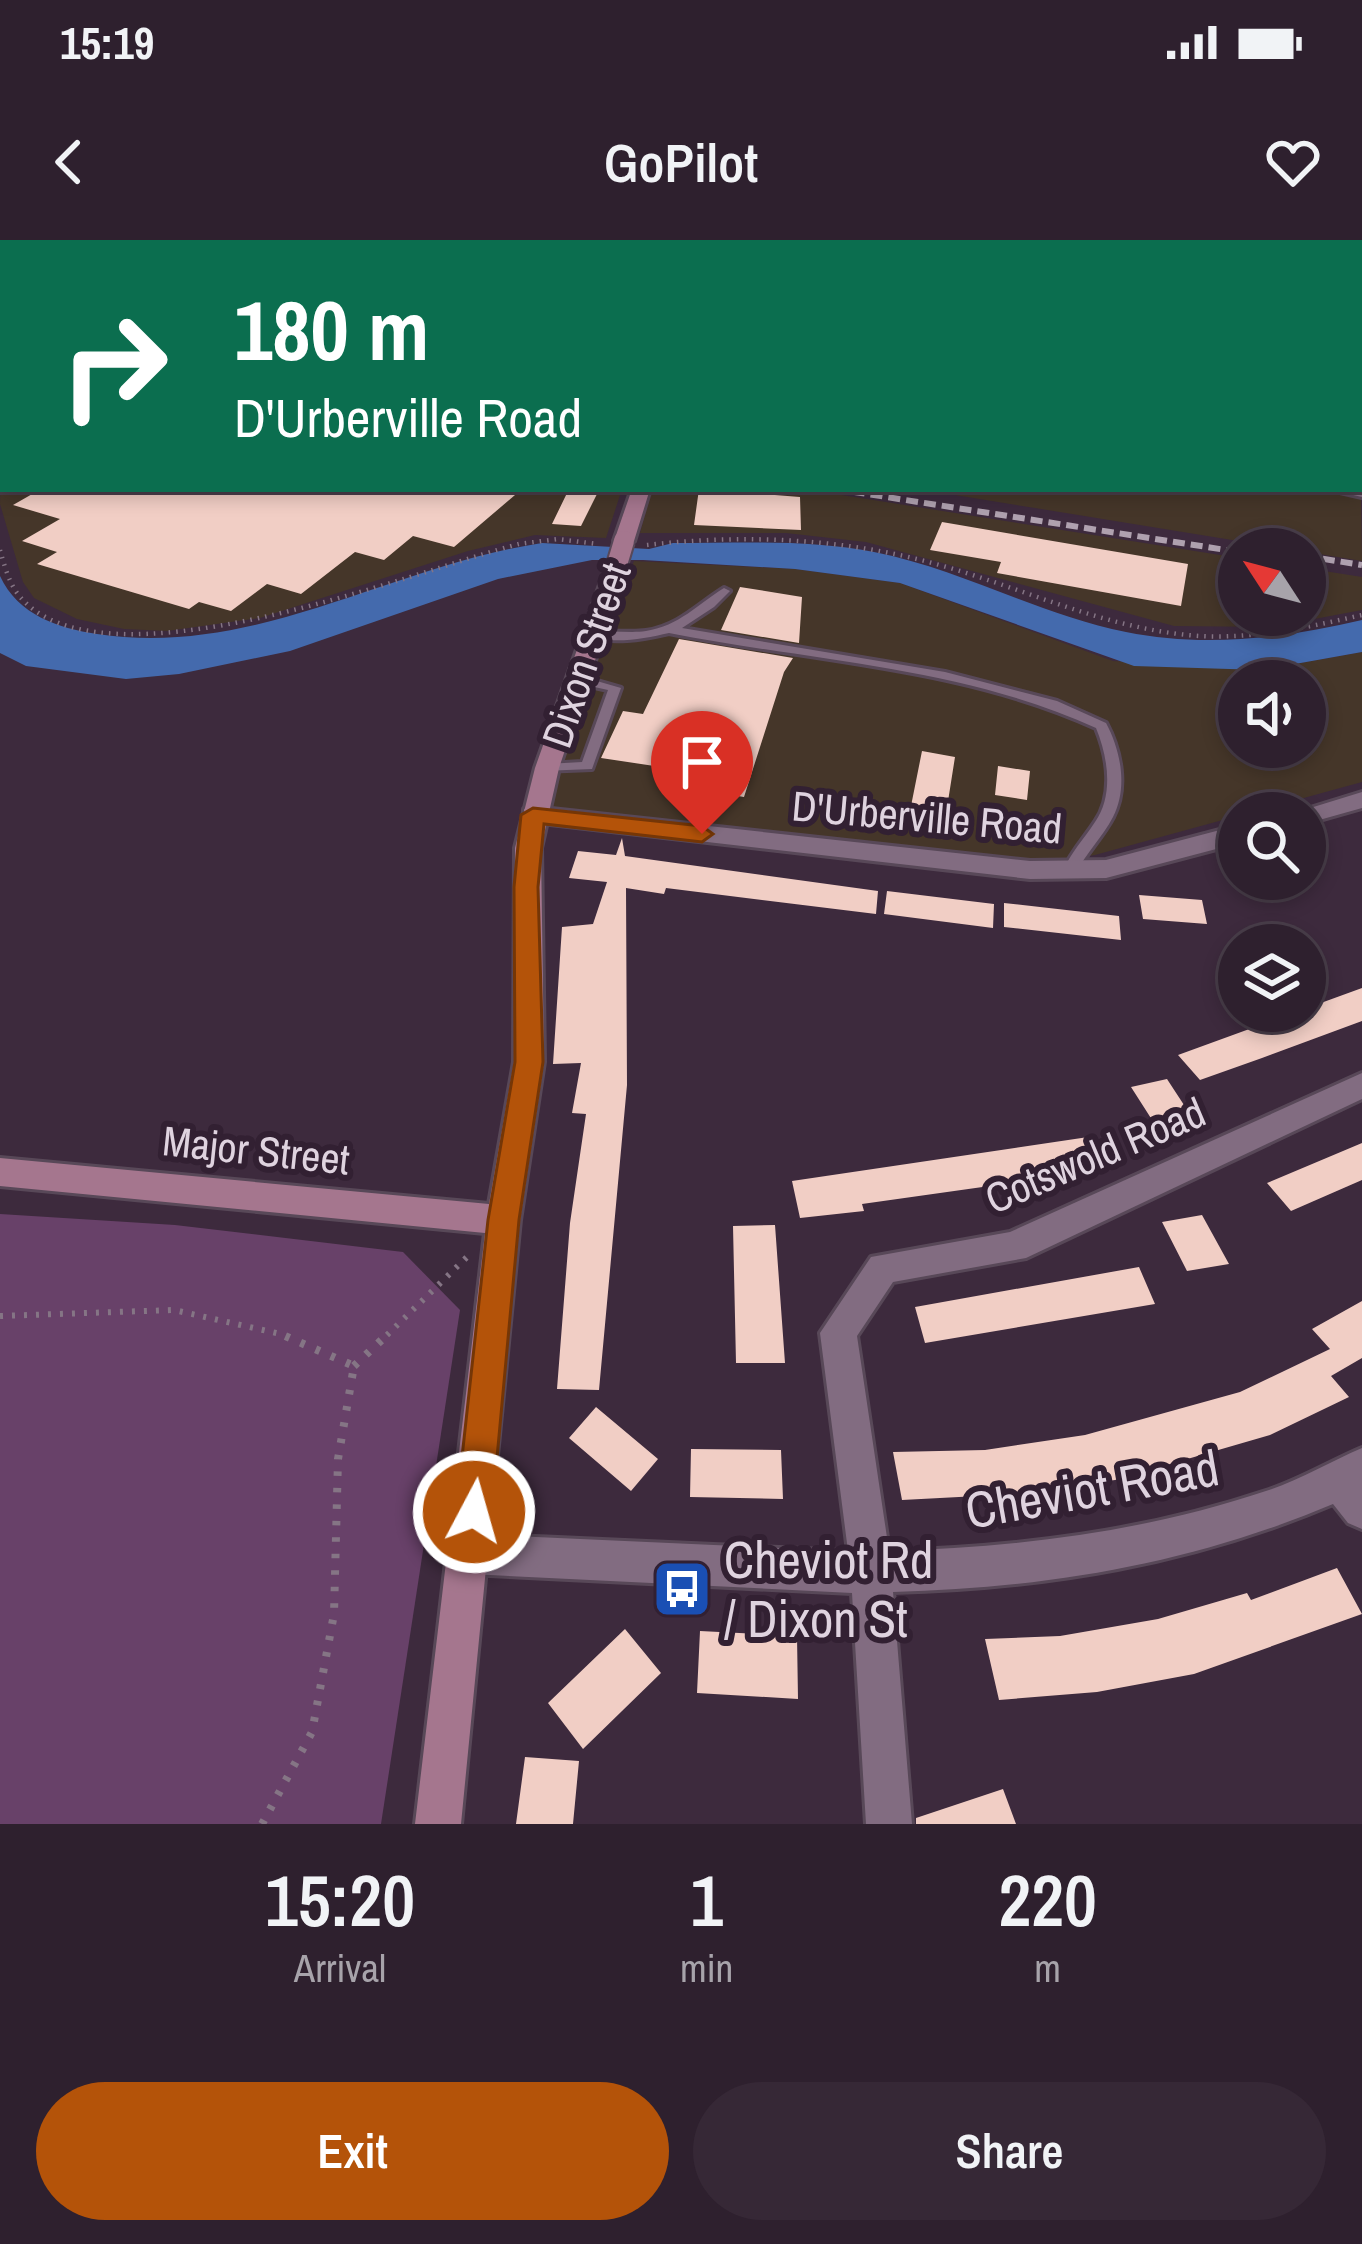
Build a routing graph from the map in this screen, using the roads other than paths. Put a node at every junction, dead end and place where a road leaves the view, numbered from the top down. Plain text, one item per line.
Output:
1 (639, 492) edge
2 (724, 591) dead end
3 (673, 630) junction
4 (593, 635) junction
5 (576, 679) junction
6 (548, 768) junction
7 (1362, 800) edge
8 (1326, 810) edge
9 (533, 815) junction
10 (1218, 840) edge
11 (1070, 871) junction
12 (1362, 1084) edge
13 (0, 1172) edge
14 (503, 1220) junction
15 (1355, 1486) edge
16 (470, 1554) junction
17 (871, 1570) junction
18 (438, 1824) edge
19 (889, 1824) edge

1 - 4 street, Dixon Street
2 - 3 lane
3 - 4 lane
3 - 11 lane
4 - 5 street, Dixon Street
5 - 6 street, Dixon Street
5 - 6 lane
6 - 9 street, Dixon Street
7 - 8 street
9 - 11 street, D'Urberville Road
9 - 14 street, Dixon Street
10 - 11 street, D'Urberville Road
12 - 17 street, Cotswold Road
13 - 14 street, Major Street
14 - 16 street, Dixon Street
15 - 17 street, Cheviot Road
16 - 17 street, Cheviot Road
16 - 18 street, Dixon Street
17 - 19 street, Cotswold Road

